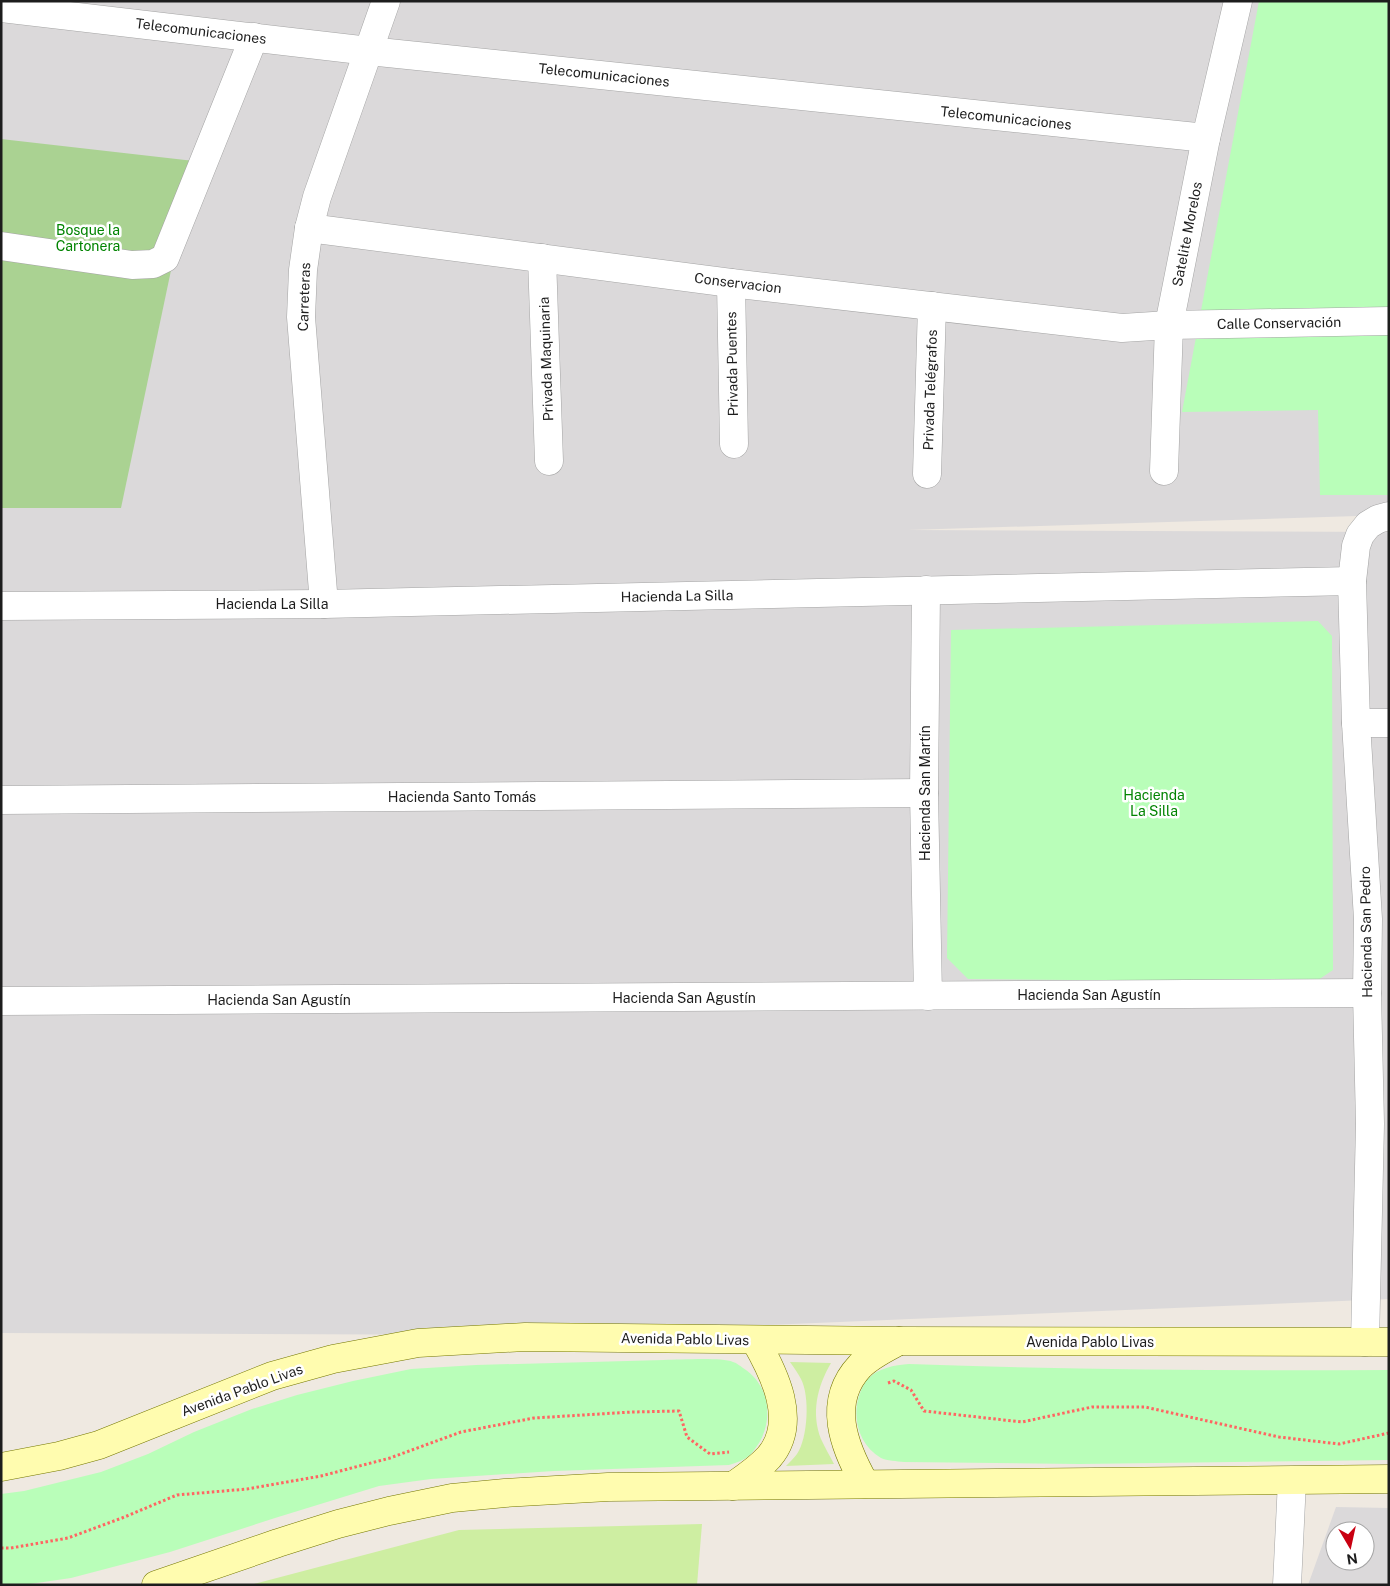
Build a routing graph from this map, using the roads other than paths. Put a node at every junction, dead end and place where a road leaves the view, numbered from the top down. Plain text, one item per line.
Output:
1 (386, 1) edge
2 (1238, 1) edge
3 (1, 8) edge
4 (254, 37) junction
5 (369, 51) junction
6 (1206, 138) junction
7 (309, 228) junction
8 (1, 246) edge
9 (542, 258) junction
10 (731, 283) junction
11 (932, 306) junction
12 (1389, 321) edge
13 (1169, 325) junction
14 (734, 444) dead end
15 (550, 461) dead end
16 (1164, 471) dead end
17 (927, 474) dead end
18 (1378, 521) edge
19 (1352, 580) junction
20 (926, 590) junction
21 (324, 604) junction
22 (1, 606) edge
23 (1356, 723) junction
24 (1389, 723) edge
25 (924, 793) junction
26 (1, 800) edge
27 (1378, 919) edge
28 (1367, 993) junction
29 (928, 996) junction
30 (1, 1001) edge
31 (1380, 1124) edge
32 (755, 1340) junction
33 (899, 1341) junction
34 (1377, 1342) edge
35 (1, 1467) edge
36 (1389, 1480) edge
37 (1292, 1481) junction
38 (865, 1484) junction
39 (733, 1486) junction
40 (156, 1585) edge
41 (1287, 1585) edge

1 - 5 street, Carreteras
2 - 6 street, Satelite Morelos
3 - 4 street, Telecomunicaciones
4 - 5 street, Telecomunicaciones
4 - 8 street
5 - 6 street, Telecomunicaciones
5 - 7 street, Carreteras
6 - 13 street, Satelite Morelos
7 - 9 street, Conservacion
7 - 21 street, Carreteras
9 - 10 street, Conservacion
9 - 15 street, Privada Maquinaria
10 - 11 street, Conservacion
10 - 14 street, Privada Puentes
11 - 13 street, Conservacion
11 - 17 street, Privada Telégrafos
12 - 13 street, Calle Conservación
13 - 16 street, Satelite Morelos
18 - 19 street, Hacienda San Pedro
19 - 20 street, Hacienda La Silla
19 - 23 street, Hacienda San Pedro
20 - 21 street, Hacienda La Silla
20 - 25 street, Hacienda San Martín
21 - 22 street, Hacienda La Silla
23 - 24 street
23 - 27 street, Hacienda San Pedro
25 - 26 street, Hacienda Santo Tomás
25 - 29 street, Hacienda San Martín
27 - 28 street, Hacienda San Pedro
28 - 29 street, Hacienda San Agustín
28 - 31 street, Hacienda San Pedro
29 - 30 street, Hacienda San Agustín
31 - 34 street, Hacienda San Pedro
32 - 33 main road, Avenida Pablo Livas
32 - 35 main road, Avenida Pablo Livas
32 - 39 main road
33 - 34 main road, Avenida Pablo Livas
33 - 38 main road
36 - 37 main road
37 - 38 main road
37 - 41 street
38 - 39 main road
39 - 40 main road

